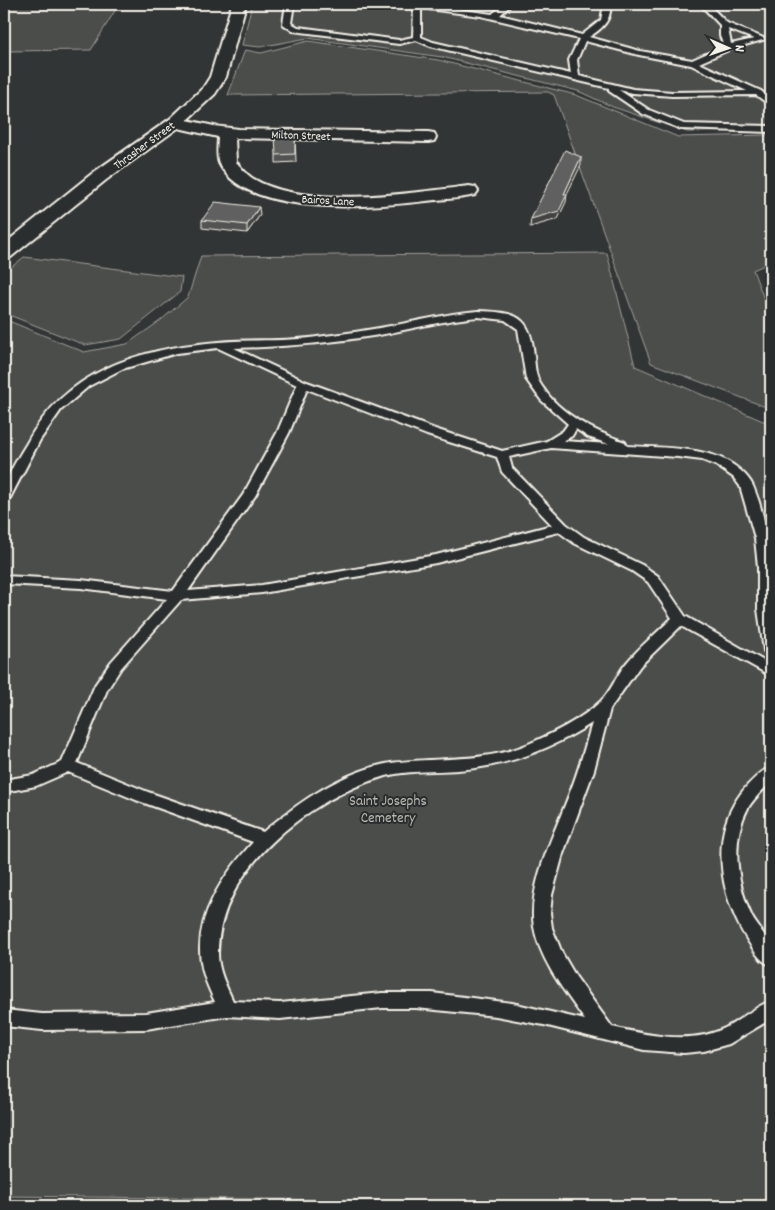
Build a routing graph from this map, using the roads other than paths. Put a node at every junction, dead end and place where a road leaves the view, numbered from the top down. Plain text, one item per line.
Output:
1 (239, 4) edge
2 (290, 4) edge
3 (377, 4) edge
4 (509, 4) edge
5 (608, 4) edge
6 (704, 4) edge
7 (419, 5) edge
8 (495, 15) junction
9 (724, 25) junction
10 (417, 38) junction
11 (583, 38) junction
12 (762, 38) junction
13 (771, 40) edge
14 (728, 48) junction
15 (693, 63) junction
16 (575, 78) junction
17 (608, 85) junction
18 (771, 92) edge
19 (758, 93) junction
20 (771, 104) edge
21 (176, 122) junction
22 (771, 129) edge
23 (227, 132) junction
24 (428, 136) dead end
25 (469, 191) dead end
26 (4, 253) edge
27 (220, 345) junction
28 (303, 384) junction
29 (574, 423) junction
30 (551, 444) junction
31 (634, 450) junction
32 (502, 455) junction
33 (4, 498) edge
34 (561, 527) junction
35 (768, 567) edge
36 (4, 580) edge
37 (177, 596) junction
38 (680, 619) junction
39 (771, 651) edge
40 (771, 670) edge
41 (604, 705) junction
42 (68, 766) junction
43 (771, 773) edge
44 (4, 786) edge
45 (266, 840) junction
46 (771, 958) edge
47 (227, 1008) junction
48 (771, 1009) edge
49 (4, 1018) edge
50 (606, 1032) junction

1 - 21 street, Thrasher Street
2 - 10 lane
3 - 7 lane
4 - 8 lane
5 - 11 lane
6 - 9 lane
7 - 8 lane
7 - 10 lane
8 - 11 lane
9 - 12 lane
9 - 14 lane
10 - 16 lane
11 - 15 lane
11 - 16 lane
12 - 13 lane
12 - 14 lane
14 - 15 lane
15 - 19 lane
16 - 17 lane
17 - 19 lane
17 - 22 lane
18 - 19 lane
19 - 20 lane
21 - 23 street, Milton Street
21 - 26 street, Thrasher Street
23 - 24 street, Milton Street
23 - 25 street, Bairos Lane
27 - 28 lane
27 - 29 lane
27 - 33 lane
28 - 32 lane
28 - 37 lane
29 - 30 lane
29 - 31 lane
30 - 31 lane
30 - 32 lane
31 - 35 lane
32 - 34 lane
34 - 37 lane
34 - 38 lane
35 - 39 lane
36 - 37 lane
37 - 42 lane
38 - 40 lane
38 - 41 lane
41 - 45 lane
41 - 50 lane
42 - 44 lane
42 - 45 lane
43 - 46 lane
45 - 47 lane
47 - 49 lane
47 - 50 lane
48 - 50 lane

